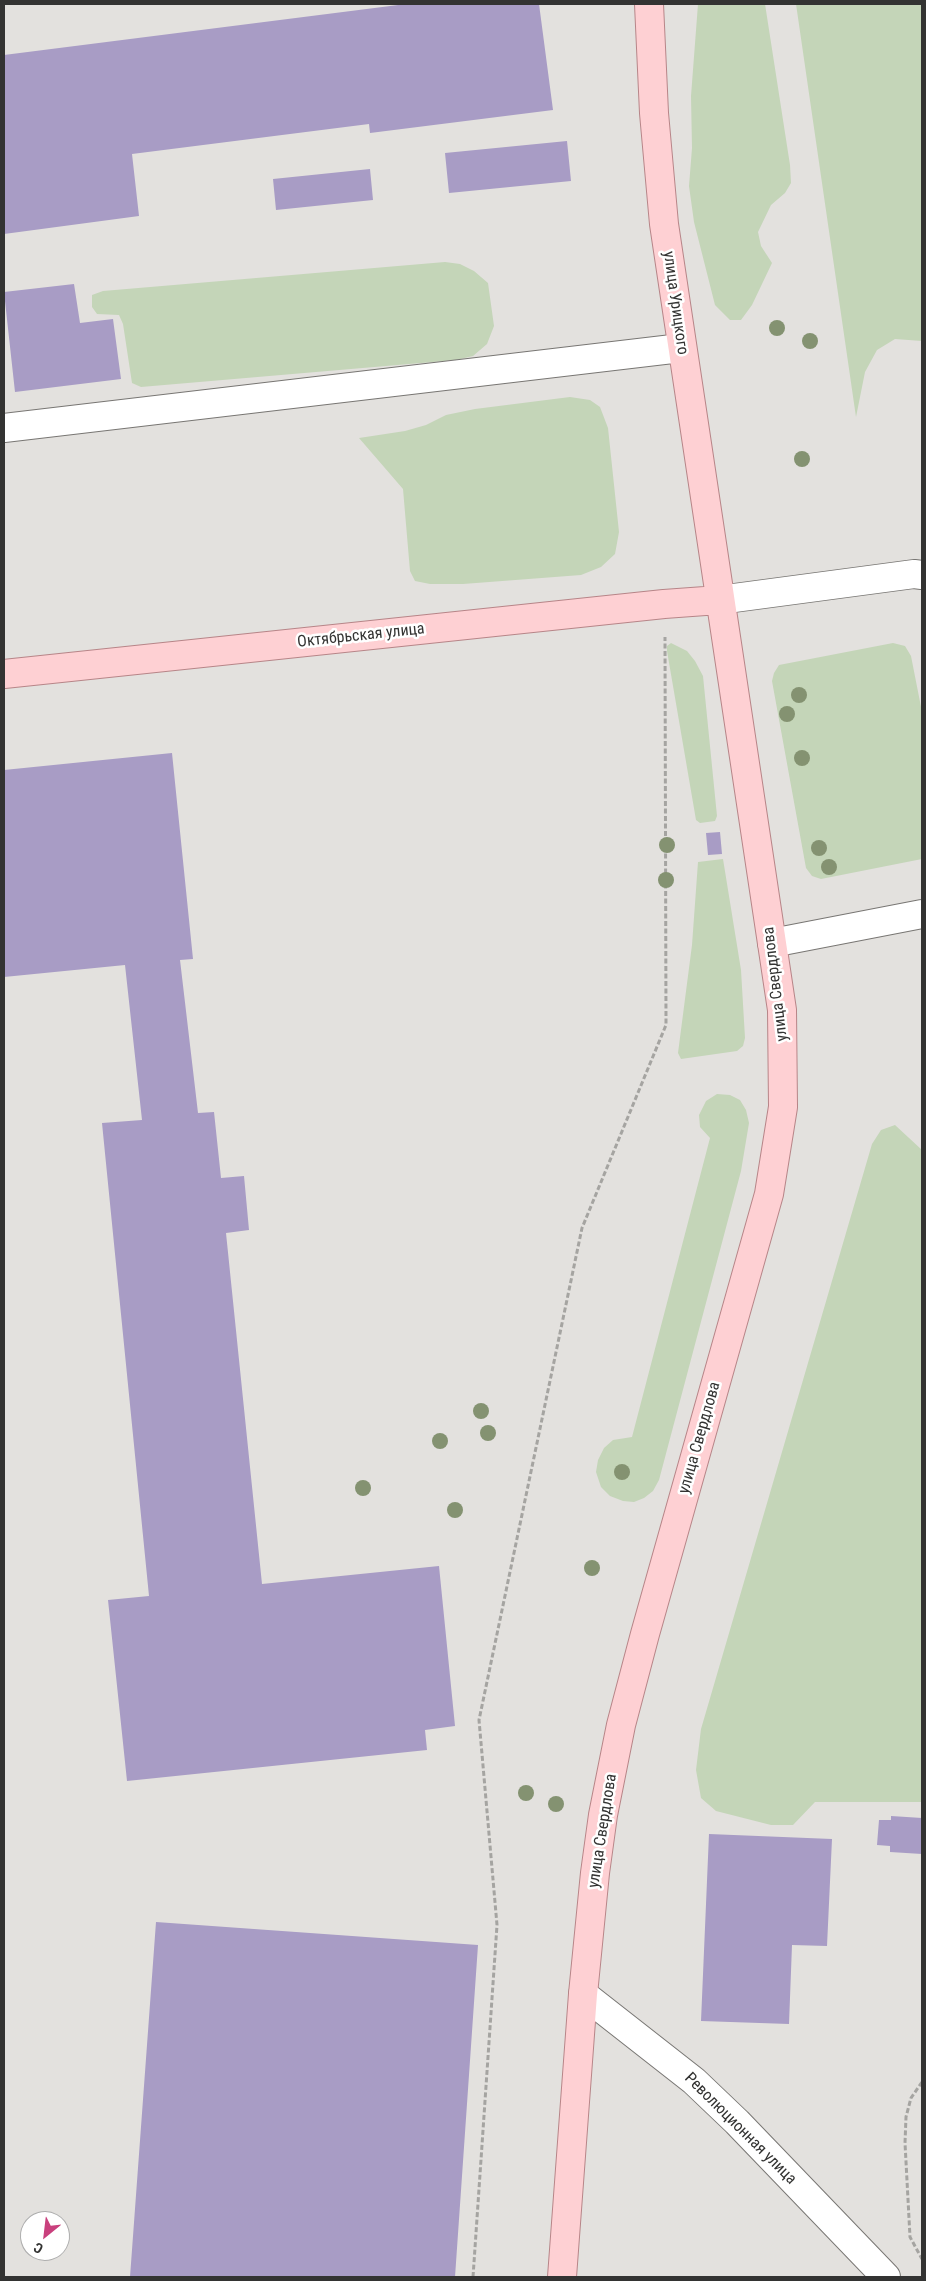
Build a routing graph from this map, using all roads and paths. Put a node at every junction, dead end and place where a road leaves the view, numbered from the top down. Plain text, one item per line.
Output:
1 (649, 4) edge
2 (681, 348) junction
3 (4, 428) edge
4 (922, 575) edge
5 (719, 600) junction
6 (664, 604) junction
7 (4, 674) edge
8 (922, 914) edge
9 (772, 943) junction
10 (583, 1994) junction
11 (922, 2082) edge
12 (922, 2260) edge
13 (473, 2277) edge
14 (562, 2277) edge
15 (886, 2277) edge

1 - 2 main road, улица Урицкого
2 - 3 street
2 - 5 main road, улица Урицкого
4 - 5 street
5 - 6 main road, Октябрьская улица
5 - 9 main road, улица Свердлова
6 - 7 main road, Октябрьская улица
6 - 13 path
8 - 9 street
9 - 10 main road, улица Свердлова
10 - 14 main road, улица Свердлова
10 - 15 street, Революционная улица
11 - 12 path

